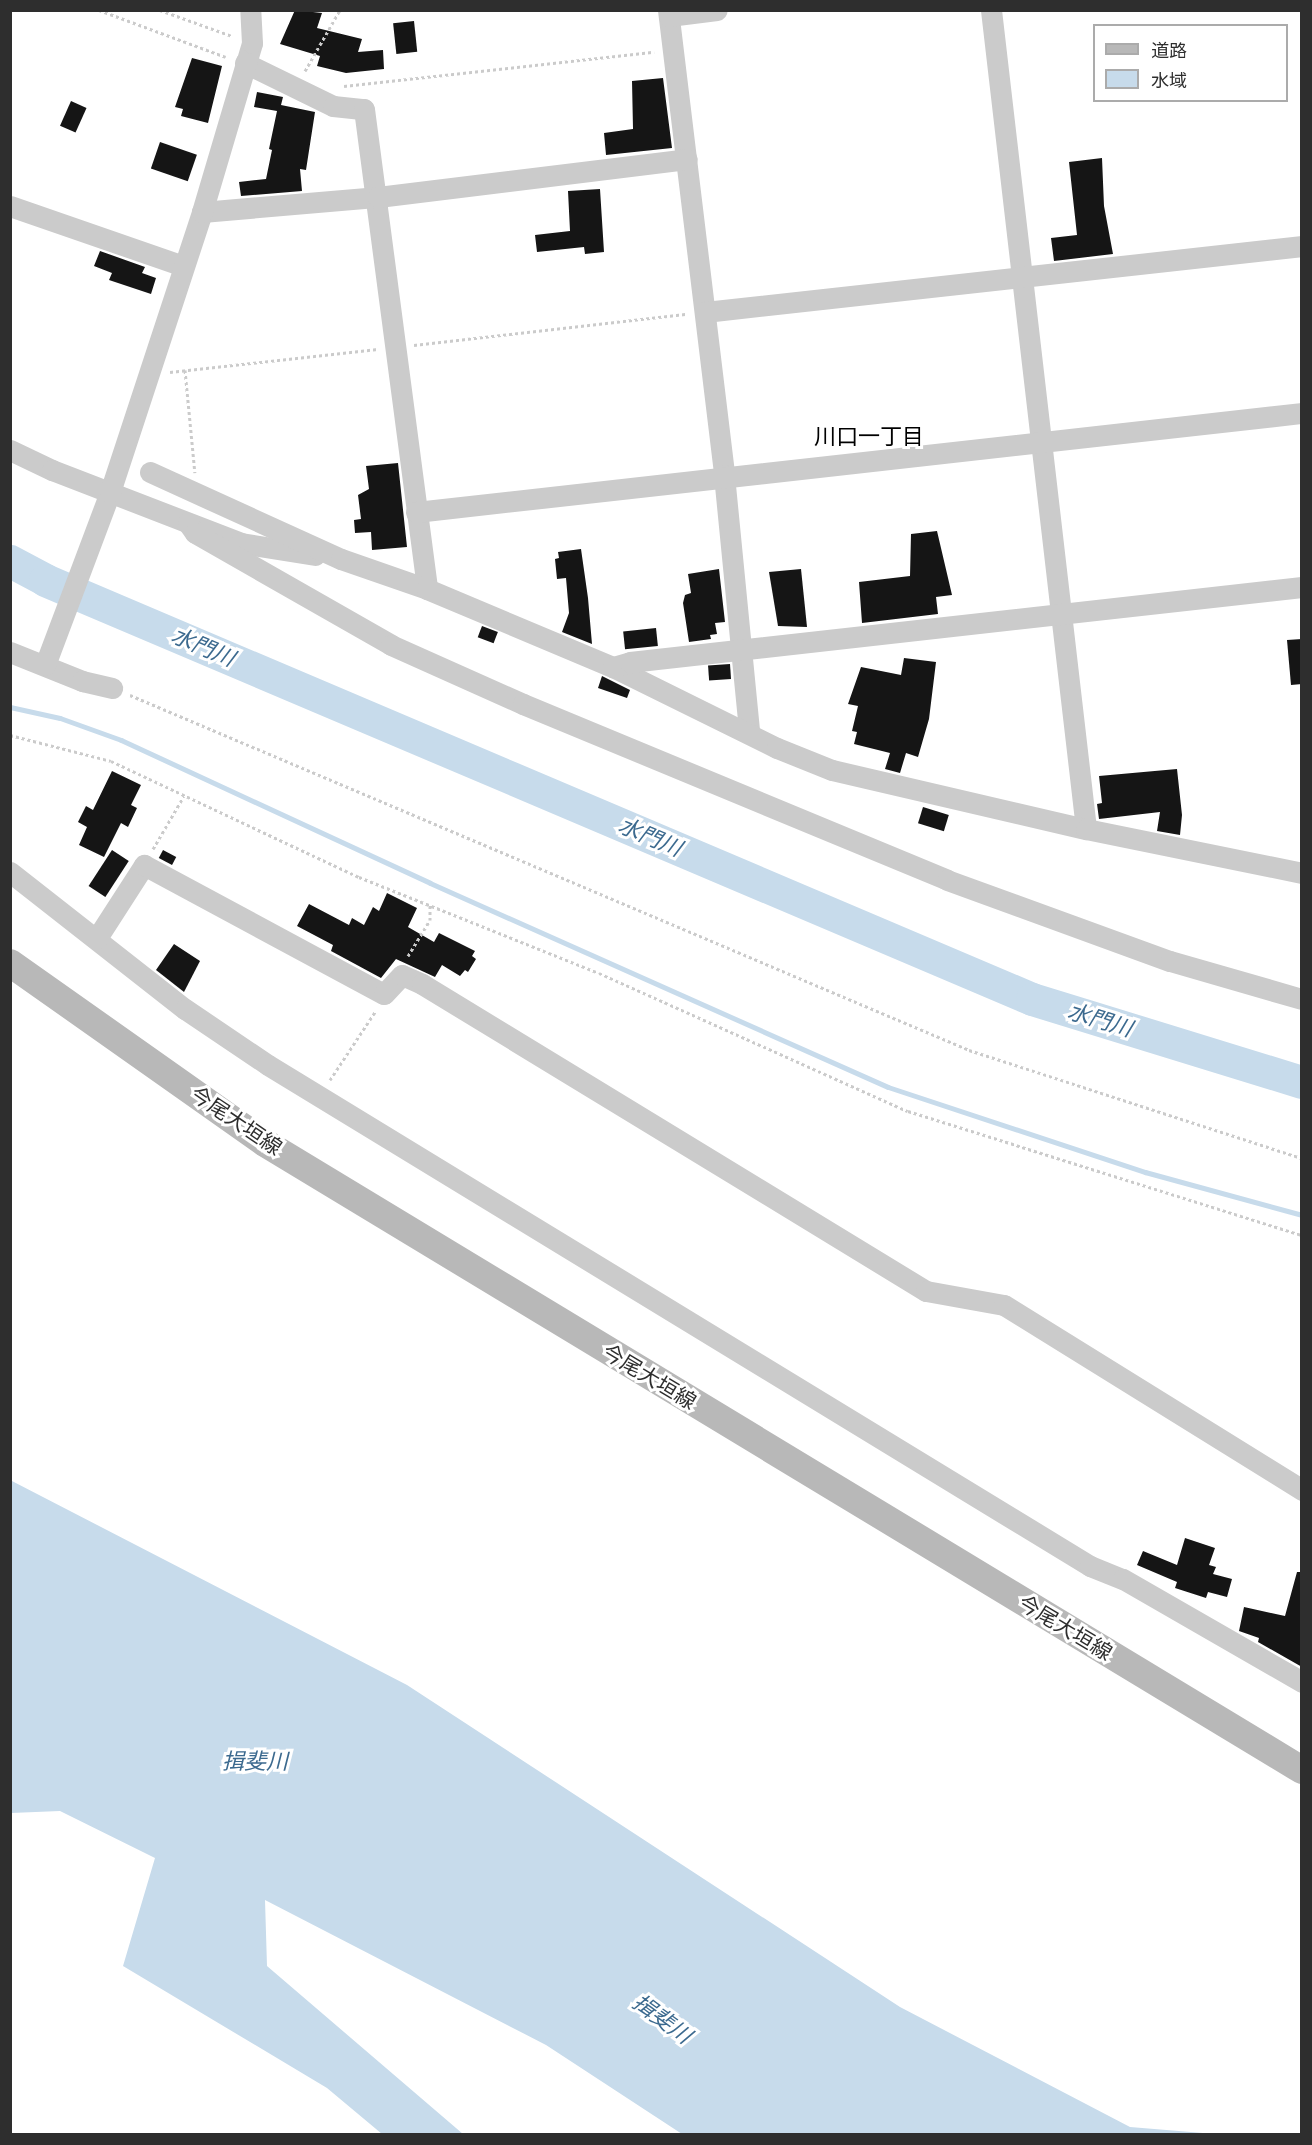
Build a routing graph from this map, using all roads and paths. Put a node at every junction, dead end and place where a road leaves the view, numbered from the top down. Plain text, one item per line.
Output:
1 (99, 10) edge
2 (160, 10) edge
3 (250, 10) edge
4 (340, 10) edge
5 (717, 10) edge
6 (991, 10) edge
7 (669, 13) edge
8 (252, 43) junction
9 (673, 50) junction
10 (245, 63) junction
11 (297, 65) dead end
12 (306, 69) junction
13 (315, 74) dead end
14 (333, 82) dead end
15 (295, 88) junction
16 (687, 159) junction
17 (378, 197) junction
18 (10, 206) edge
19 (202, 212) junction
20 (1302, 246) edge
21 (183, 266) junction
22 (1021, 277) junction
23 (705, 312) junction
24 (396, 347) junction
25 (185, 370) junction
26 (147, 374) junction
27 (1302, 412) edge
28 (1040, 440) junction
29 (10, 450) edge
30 (150, 472) dead end
31 (724, 475) junction
32 (197, 494) junction
33 (107, 501) junction
34 (416, 512) junction
35 (188, 523) junction
36 (341, 559) junction
37 (1302, 586) edge
38 (427, 588) junction
39 (1061, 615) junction
40 (741, 649) junction
41 (10, 652) edge
42 (45, 665) junction
43 (613, 668) junction
44 (112, 688) joint
45 (749, 732) junction
46 (10, 735) edge
47 (184, 796) junction
48 (1086, 829) junction
49 (144, 865) junction
50 (10, 872) edge
51 (1302, 873) edge
52 (430, 904) junction
53 (97, 938) junction
54 (10, 963) edge
55 (402, 975) junction
56 (384, 994) junction
57 (1302, 999) edge
58 (322, 1078) dead end
59 (1302, 1158) edge
60 (1302, 1235) edge
61 (1302, 1490) edge
62 (1302, 1682) edge
63 (1302, 1770) edge

1 - 10 path
2 - 8 path
3 - 8 street
4 - 12 path
5 - 7 street
6 - 22 street
7 - 9 street
8 - 10 street
9 - 14 path
9 - 16 street
10 - 15 street
10 - 19 street
11 - 12 path
12 - 13 path
12 - 15 path
15 - 17 street
16 - 17 street
16 - 23 street
17 - 19 street
17 - 24 street
18 - 21 street
19 - 21 street
20 - 22 street
21 - 26 street
22 - 23 street
22 - 28 street
23 - 24 path
23 - 31 street
24 - 25 path
24 - 34 street
25 - 26 path
25 - 32 path
26 - 33 street
27 - 28 street
28 - 31 street
28 - 39 street
29 - 33 street
30 - 32 street
31 - 34 street
31 - 40 street
32 - 36 street
33 - 35 street
33 - 42 street
34 - 38 street
35 - 36 street
35 - 57 street
36 - 38 street
37 - 39 street
38 - 43 street
39 - 40 street
39 - 48 street
40 - 43 street
40 - 45 street
41 - 42 street
42 - 44 street
43 - 45 street
44 - 59 path
45 - 48 street
46 - 47 path
47 - 49 path
47 - 52 path
48 - 51 street
49 - 53 street
49 - 56 street
50 - 53 street
52 - 55 path
52 - 60 path
53 - 62 street
54 - 63 main road, 今尾大垣線
55 - 56 street
55 - 61 street
56 - 58 path

